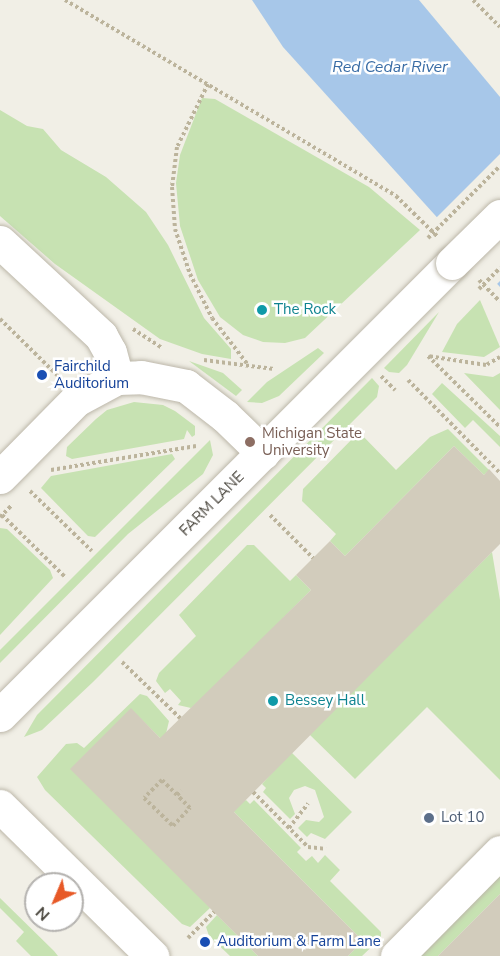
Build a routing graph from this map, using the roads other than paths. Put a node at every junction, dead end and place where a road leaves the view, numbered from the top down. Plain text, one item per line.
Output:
1 (500, 216) edge
2 (0, 242) edge
3 (117, 378) junction
4 (263, 453) junction
5 (16, 491) edge
6 (0, 715) edge
7 (0, 806) edge
8 (500, 852) edge
9 (152, 956) edge
10 (397, 956) edge

1 - 4 street, FARM LANE, bridge
2 - 3 street
3 - 4 street
3 - 5 street
4 - 6 street, FARM LANE
7 - 9 street
8 - 10 street

